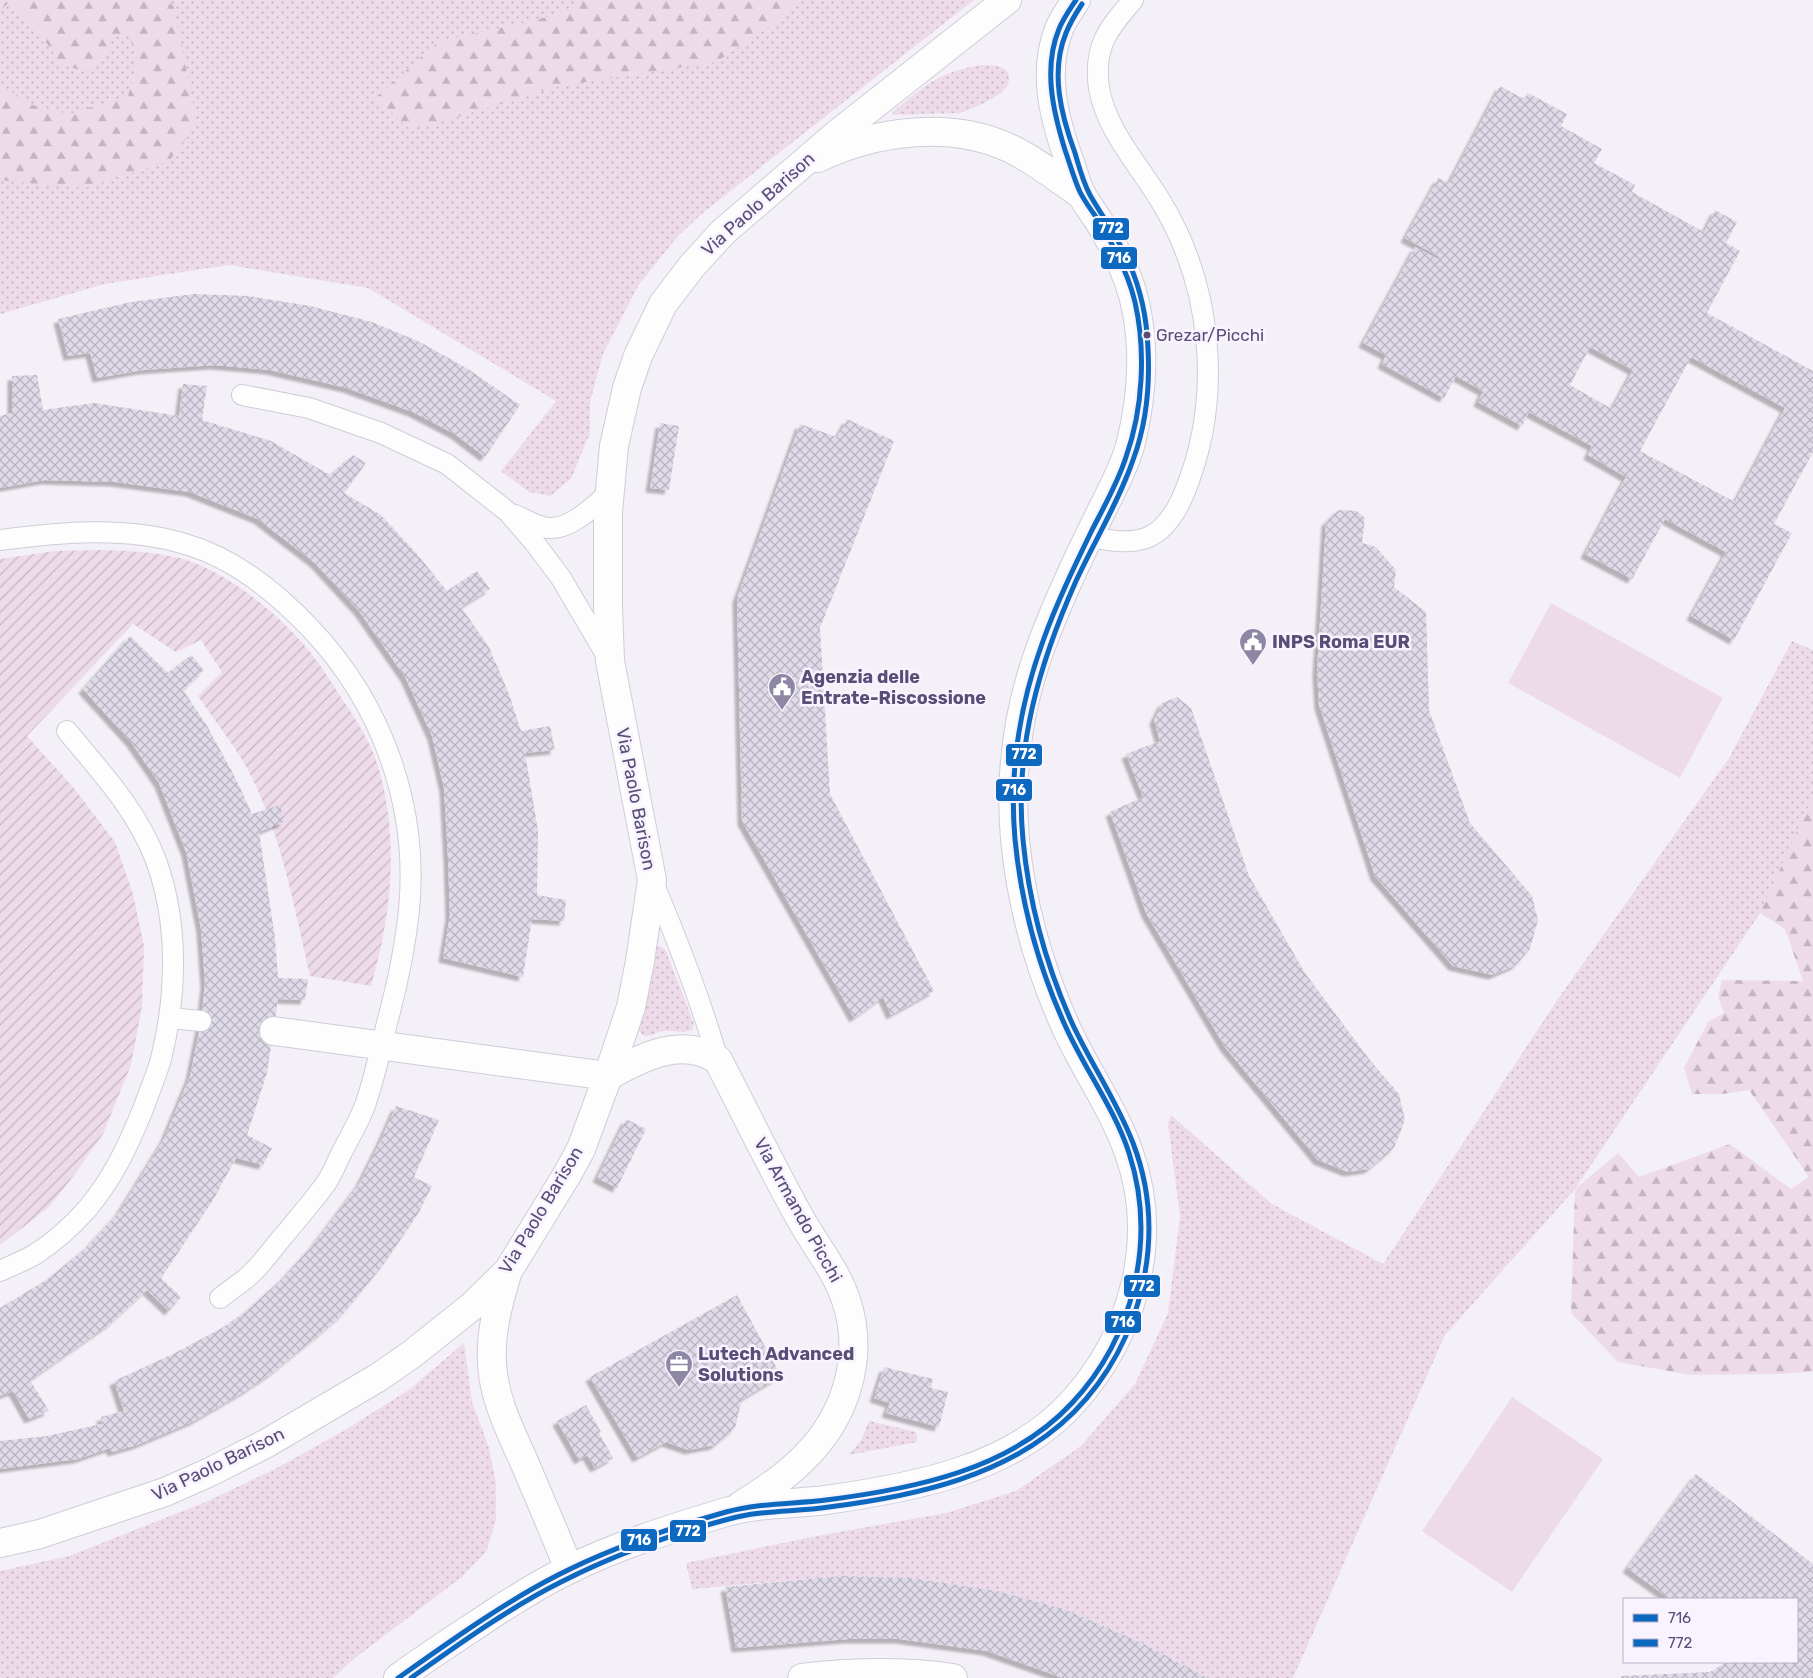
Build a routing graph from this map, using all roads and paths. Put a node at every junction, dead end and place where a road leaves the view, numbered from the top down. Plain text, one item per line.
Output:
1 (1007, 0) edge
2 (1076, 0) edge
3 (1133, 0) edge
4 (800, 167) junction
5 (1082, 195) junction
6 (242, 395) dead end
7 (610, 492) junction
8 (508, 512) junction
9 (1089, 536) junction
10 (0, 540) edge
11 (610, 661) junction
12 (67, 732) dead end
13 (652, 880) junction
14 (169, 1018) junction
15 (202, 1021) dead end
16 (274, 1031) dead end
17 (382, 1045) junction
18 (718, 1060) junction
19 (608, 1076) junction
20 (0, 1271) edge
21 (508, 1271) junction
22 (220, 1298) dead end
23 (734, 1510) junction
24 (0, 1543) edge
25 (570, 1569) junction
26 (398, 1678) edge
27 (802, 1678) edge
28 (953, 1678) edge

1 - 4 street, Via Paolo Barison
2 - 5 street
3 - 9 lane
4 - 5 street
4 - 7 street, Via Paolo Barison
5 - 9 street
6 - 8 lane
7 - 8 lane
7 - 11 street, Via Paolo Barison
8 - 11 lane
9 - 23 street
10 - 17 lane
11 - 13 street, Via Paolo Barison
12 - 14 lane
13 - 18 lane, Via Armando Picchi
13 - 19 street, Via Paolo Barison
14 - 15 lane
14 - 20 lane
16 - 17 street
17 - 19 street
17 - 22 lane
18 - 19 street
18 - 23 street, Via Armando Picchi
19 - 21 street, Via Paolo Barison
21 - 24 street, Via Paolo Barison
21 - 25 street
23 - 25 street
25 - 26 street
27 - 28 street

